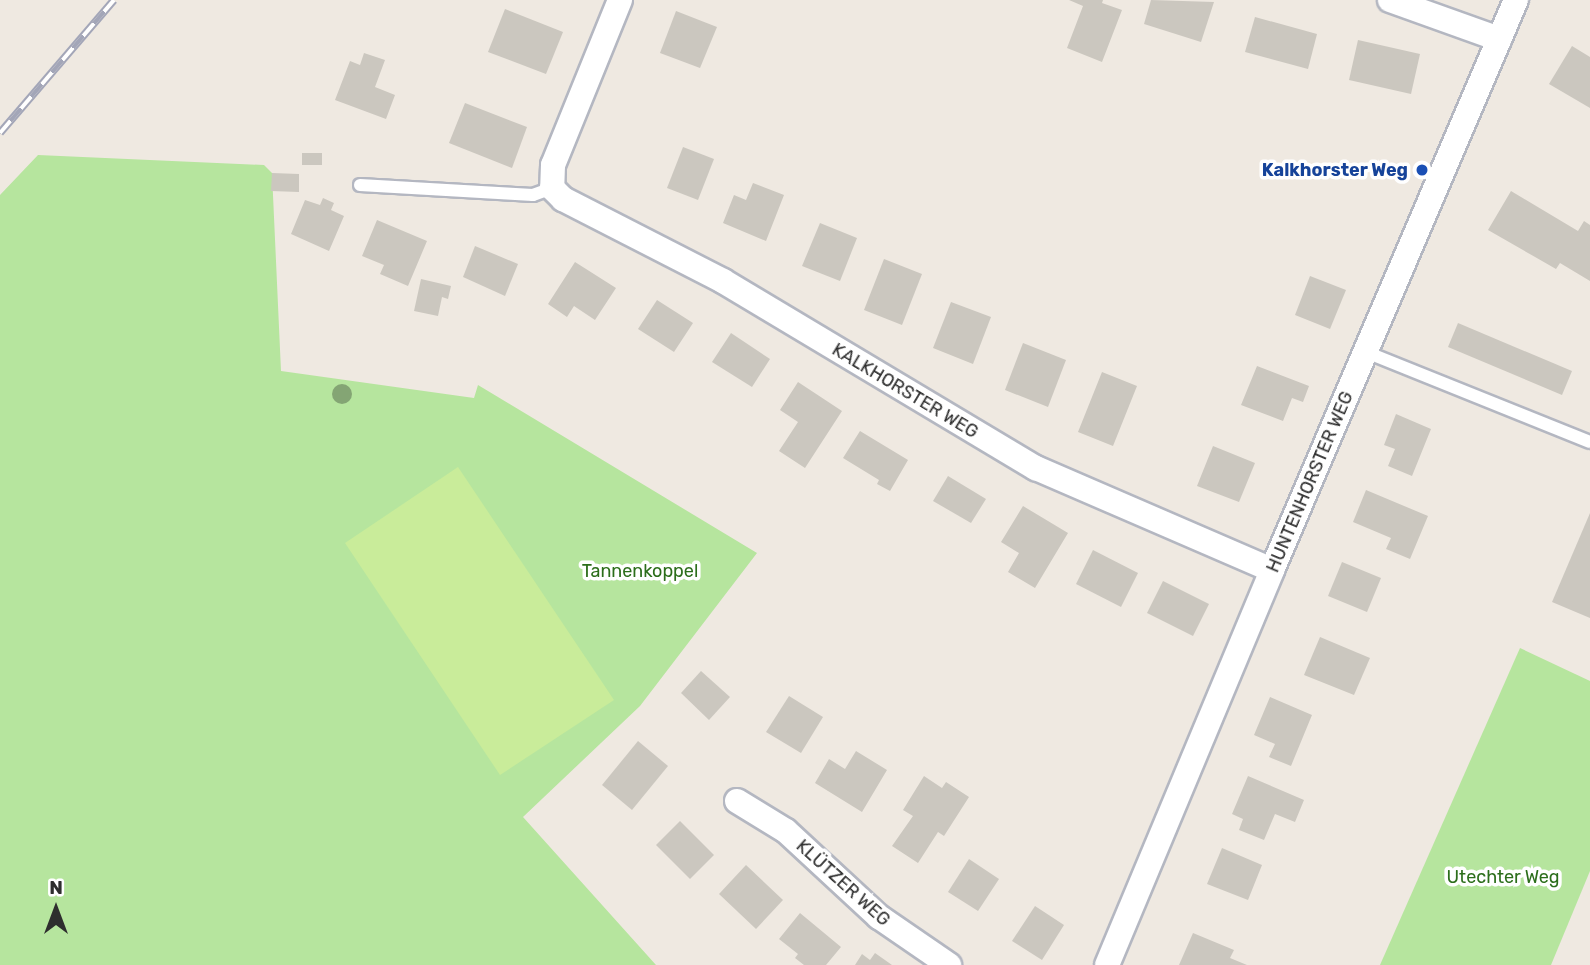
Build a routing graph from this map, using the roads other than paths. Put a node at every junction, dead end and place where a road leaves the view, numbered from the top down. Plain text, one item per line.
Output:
1 (620, 0) edge
2 (1390, 0) edge
3 (1516, 0) edge
4 (1499, 39) junction
5 (360, 186) dead end
6 (552, 188) junction
7 (1366, 352) junction
8 (1590, 442) edge
9 (1272, 570) junction
10 (737, 801) dead end
11 (949, 965) edge
12 (1107, 965) edge

1 - 6 street
2 - 4 street
3 - 4 street, HUNTENHORSTER WEG
4 - 7 street, HUNTENHORSTER WEG
5 - 6 lane
6 - 9 street, KALKHORSTER WEG
7 - 8 lane
7 - 9 street, HUNTENHORSTER WEG
9 - 12 street, HUNTENHORSTER WEG
10 - 11 street, KLÜTZER WEG

